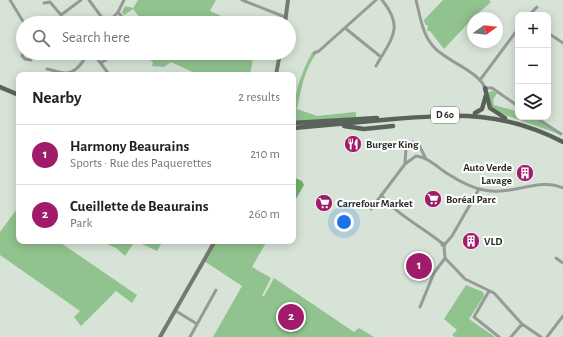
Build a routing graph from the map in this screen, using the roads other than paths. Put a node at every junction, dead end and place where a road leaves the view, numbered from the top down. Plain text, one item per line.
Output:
1 (10, 0) edge
2 (81, 0) edge
3 (89, 0) edge
4 (124, 0) edge
5 (242, 0) edge
6 (288, 0) edge
7 (376, 0) edge
8 (382, 0) edge
9 (416, 0) edge
10 (44, 3) dead end
11 (537, 7) dead end
12 (118, 12) junction
13 (532, 12) edge
14 (61, 15) joint
15 (20, 16) edge
16 (102, 16) edge
17 (114, 16) edge
18 (121, 16) edge
19 (282, 16) edge
20 (285, 16) edge
21 (345, 28) junction
22 (515, 33) edge
23 (551, 35) edge
24 (563, 43) edge
25 (314, 53) dead end
26 (381, 57) junction
27 (84, 60) edge
28 (99, 60) edge
29 (105, 60) edge
30 (279, 60) edge
31 (101, 63) junction
32 (376, 66) dead end
33 (47, 69) dead end
34 (62, 72) edge
35 (73, 72) edge
36 (109, 72) edge
37 (277, 72) edge
38 (480, 80) junction
39 (0, 87) edge
40 (485, 88) junction
41 (16, 94) edge
42 (486, 95) junction
43 (515, 104) edge
44 (475, 113) junction
45 (505, 118) junction
46 (540, 120) edge
47 (296, 123) edge
48 (322, 126) junction
49 (392, 126) dead end
50 (296, 128) edge
51 (561, 134) dead end
52 (563, 141) edge
53 (420, 150) junction
54 (407, 152) junction
55 (414, 156) junction
56 (426, 159) junction
57 (405, 164) junction
58 (563, 188) edge
59 (479, 189) junction
60 (381, 195) junction
61 (371, 209) dead end
62 (213, 244) edge
63 (444, 245) junction
64 (445, 258) junction
65 (556, 258) dead end
66 (563, 263) edge
67 (216, 290) dead end
68 (489, 291) junction
69 (420, 307) dead end
70 (176, 311) junction
71 (563, 316) edge
72 (197, 324) junction
73 (522, 324) junction
74 (160, 337) edge
75 (190, 337) edge
76 (499, 337) edge
77 (511, 337) edge
78 (541, 337) edge
79 (547, 337) edge

1 - 15 street
2 - 14 street
3 - 16 street
4 - 12 street
5 - 19 street
6 - 20 main road
7 - 21 street
8 - 26 street
9 - 38 street
10 - 14 street
11 - 13 street
12 - 17 street
12 - 18 street
21 - 25 street
21 - 26 street
22 - 38 street
23 - 24 street
26 - 32 street
27 - 35 street
28 - 31 street
29 - 31 street
30 - 37 main road
31 - 36 street
33 - 34 street
38 - 40 street
39 - 41 main road
40 - 42 main road
40 - 43 street
42 - 44 main road
42 - 45 main road
44 - 45 main road, D 60
44 - 47 main road, D 60
45 - 52 main road, D 60
46 - 51 street
48 - 49 main road
48 - 50 main road, D 60
48 - 52 main road, D 60
53 - 54 street
53 - 55 street
53 - 56 street
54 - 55 street
54 - 57 street
55 - 56 street
55 - 57 street
56 - 59 street
57 - 60 street
58 - 59 street
59 - 63 street
60 - 61 street
60 - 63 street
62 - 70 main road
63 - 64 street
64 - 68 street
64 - 69 street
65 - 66 street
67 - 72 street
68 - 73 street
68 - 76 street
70 - 72 street
70 - 74 main road
71 - 79 street
72 - 75 street
73 - 77 street
73 - 78 street

